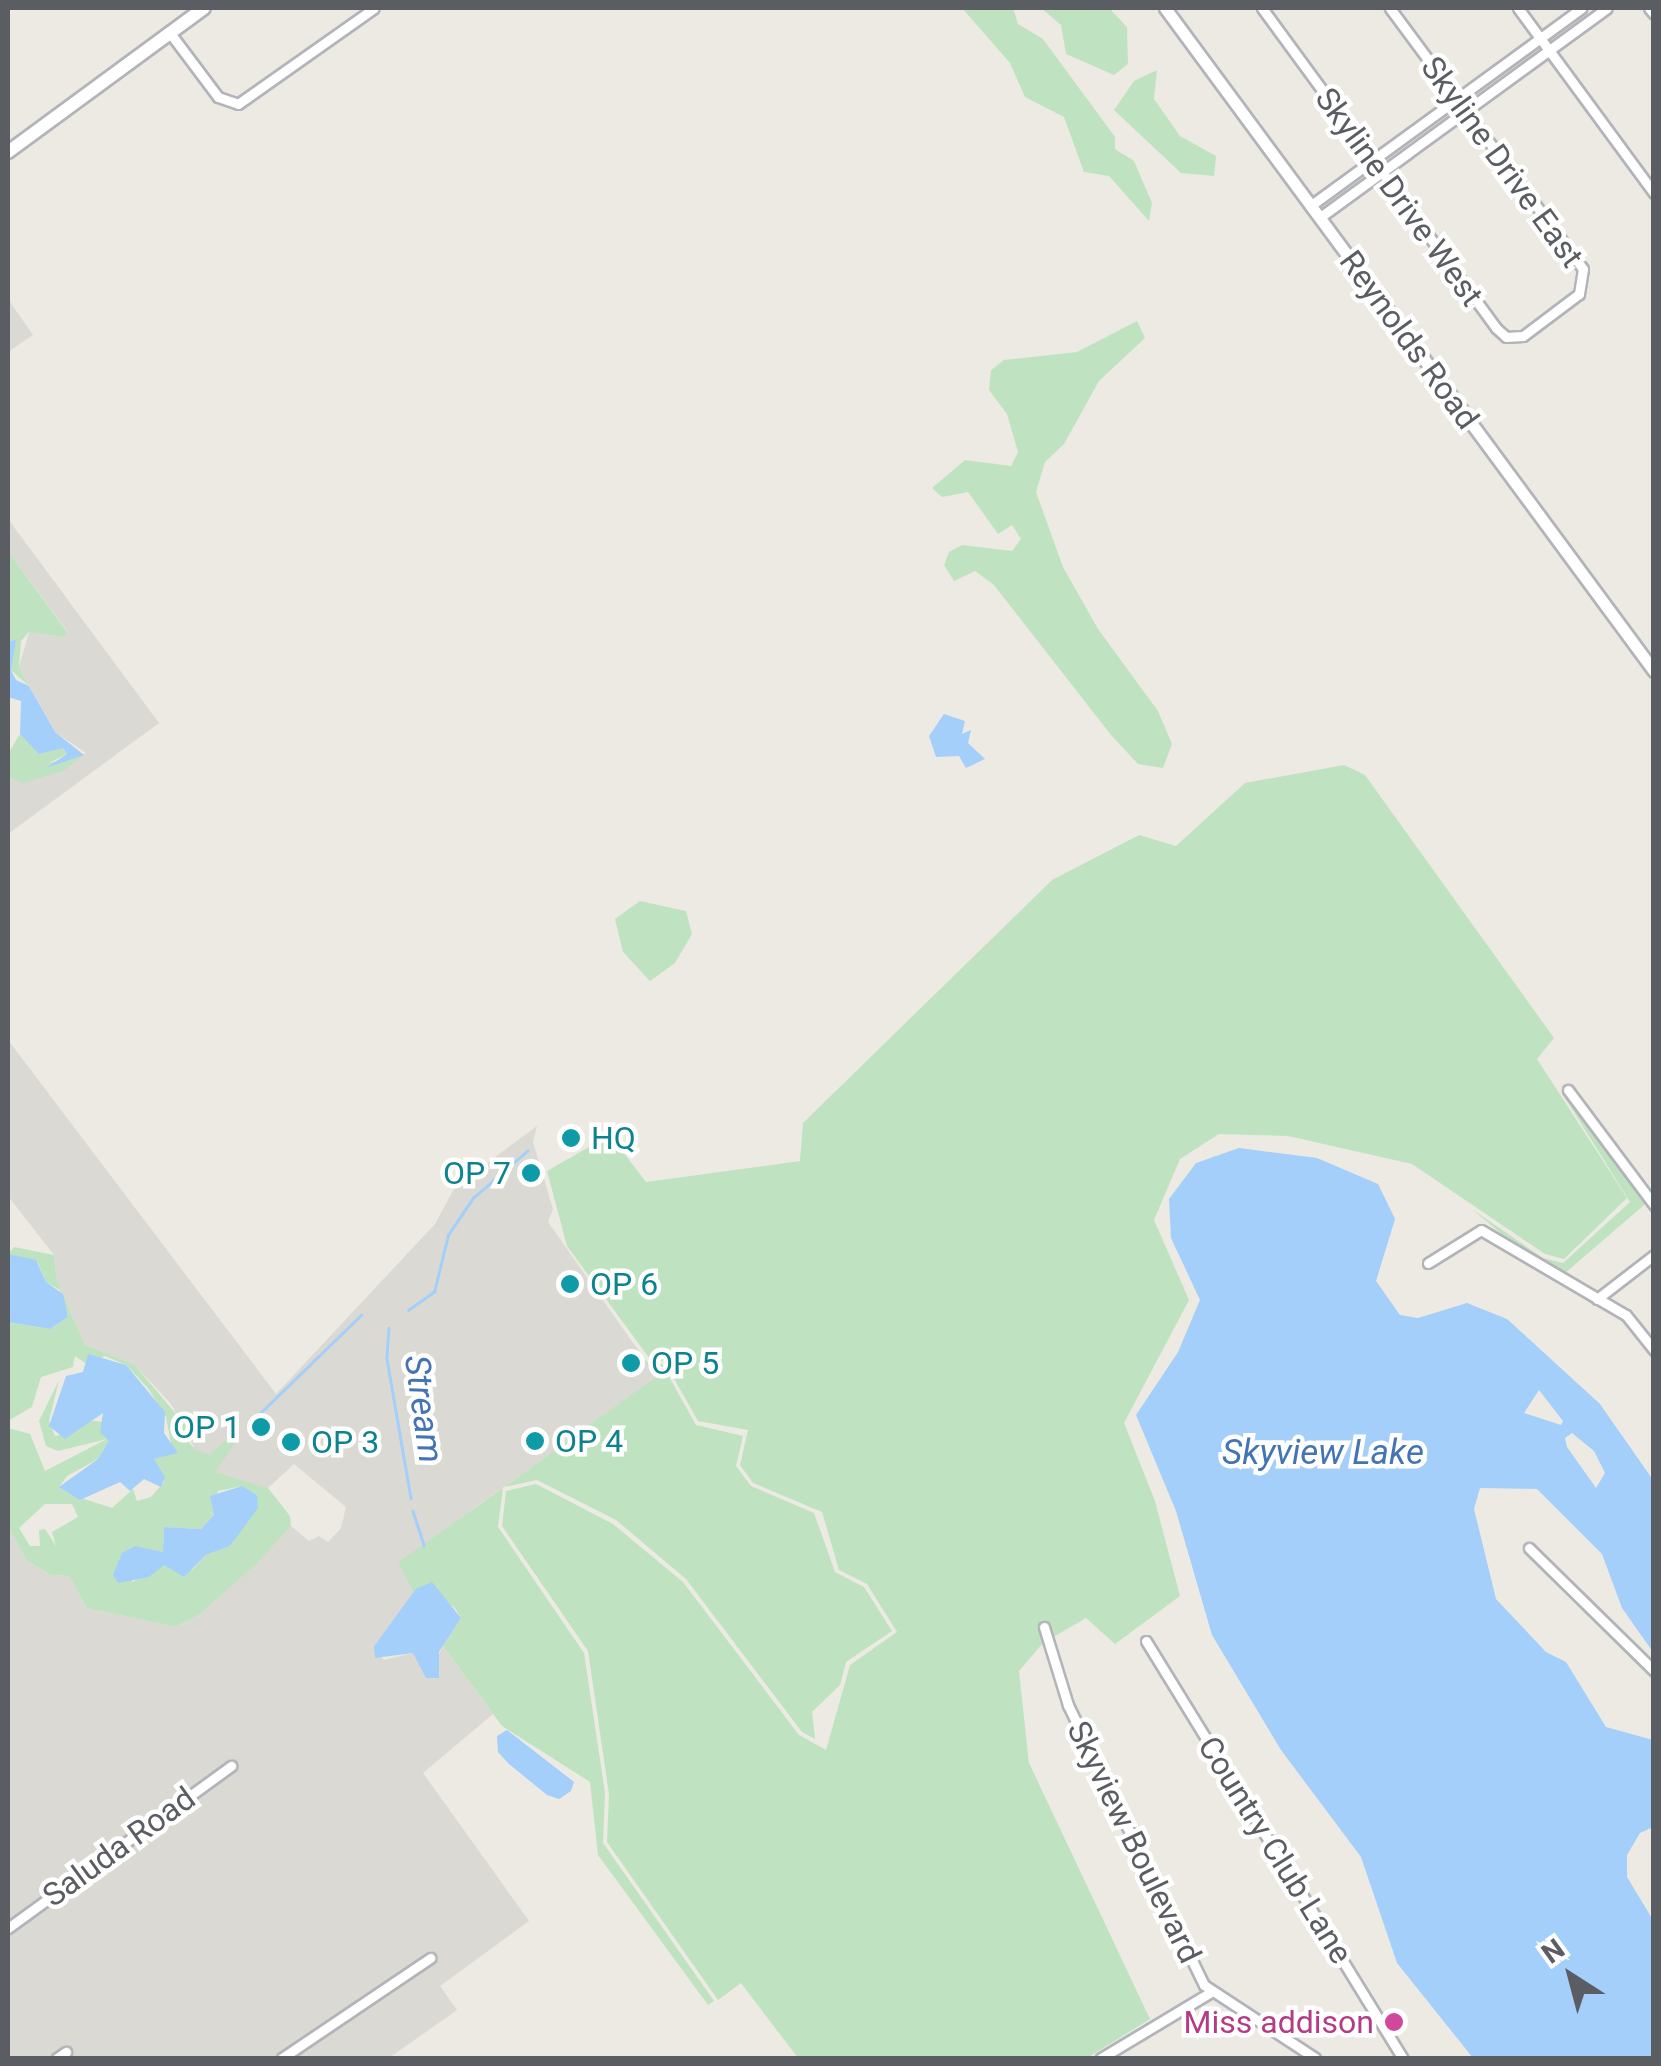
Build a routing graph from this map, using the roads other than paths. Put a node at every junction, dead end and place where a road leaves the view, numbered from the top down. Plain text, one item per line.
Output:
1 (204, 8) edge
2 (374, 8) edge
3 (1165, 8) edge
4 (1262, 8) edge
5 (1390, 8) edge
6 (1518, 8) edge
7 (1582, 8) edge
8 (1607, 8) edge
9 (1649, 8) edge
10 (1654, 14) edge
11 (170, 33) junction
12 (1540, 38) junction
13 (1549, 50) junction
14 (1457, 99) junction
15 (1465, 110) junction
16 (8, 152) edge
17 (1373, 160) junction
18 (1382, 172) junction
19 (1654, 193) edge
20 (1310, 206) junction
21 (1319, 218) junction
22 (1555, 312) joint
23 (1654, 672) edge
24 (1568, 1090) dead end
25 (1654, 1205) edge
26 (1654, 1255) edge
27 (1428, 1263) dead end
28 (1597, 1299) junction
29 (1654, 1350) edge
30 (1529, 1548) dead end
31 (1044, 1627) dead end
32 (1146, 1641) dead end
33 (1654, 1671) edge
34 (231, 1766) dead end
35 (8, 1928) edge
36 (430, 1958) dead end
37 (1210, 1993) junction
38 (282, 2058) edge
39 (1101, 2058) edge
40 (1315, 2058) edge
41 (1403, 2058) edge

1 - 11 main road
2 - 11 street
3 - 20 street, Reynolds Road
4 - 17 street, Skyline Drive West
5 - 14 street, Skyline Drive East
6 - 12 street
7 - 12 street
8 - 13 street
9 - 10 street
11 - 16 main road
12 - 13 street
12 - 14 street
13 - 15 street
13 - 19 street
14 - 15 street, Skyline Drive East
14 - 17 street
15 - 18 street
15 - 22 street, Skyline Drive East
17 - 18 street, Skyline Drive West
17 - 20 street
18 - 21 street
18 - 22 street, Skyline Drive West
20 - 21 street, Reynolds Road
21 - 23 street, Reynolds Road
24 - 25 street
26 - 28 street
27 - 28 street
28 - 29 street
30 - 33 street
31 - 37 street, Skyview Boulevard
32 - 41 street, Country Club Lane
34 - 35 street, Saluda Road
36 - 38 street
37 - 39 street
37 - 40 street, Skyview Boulevard

